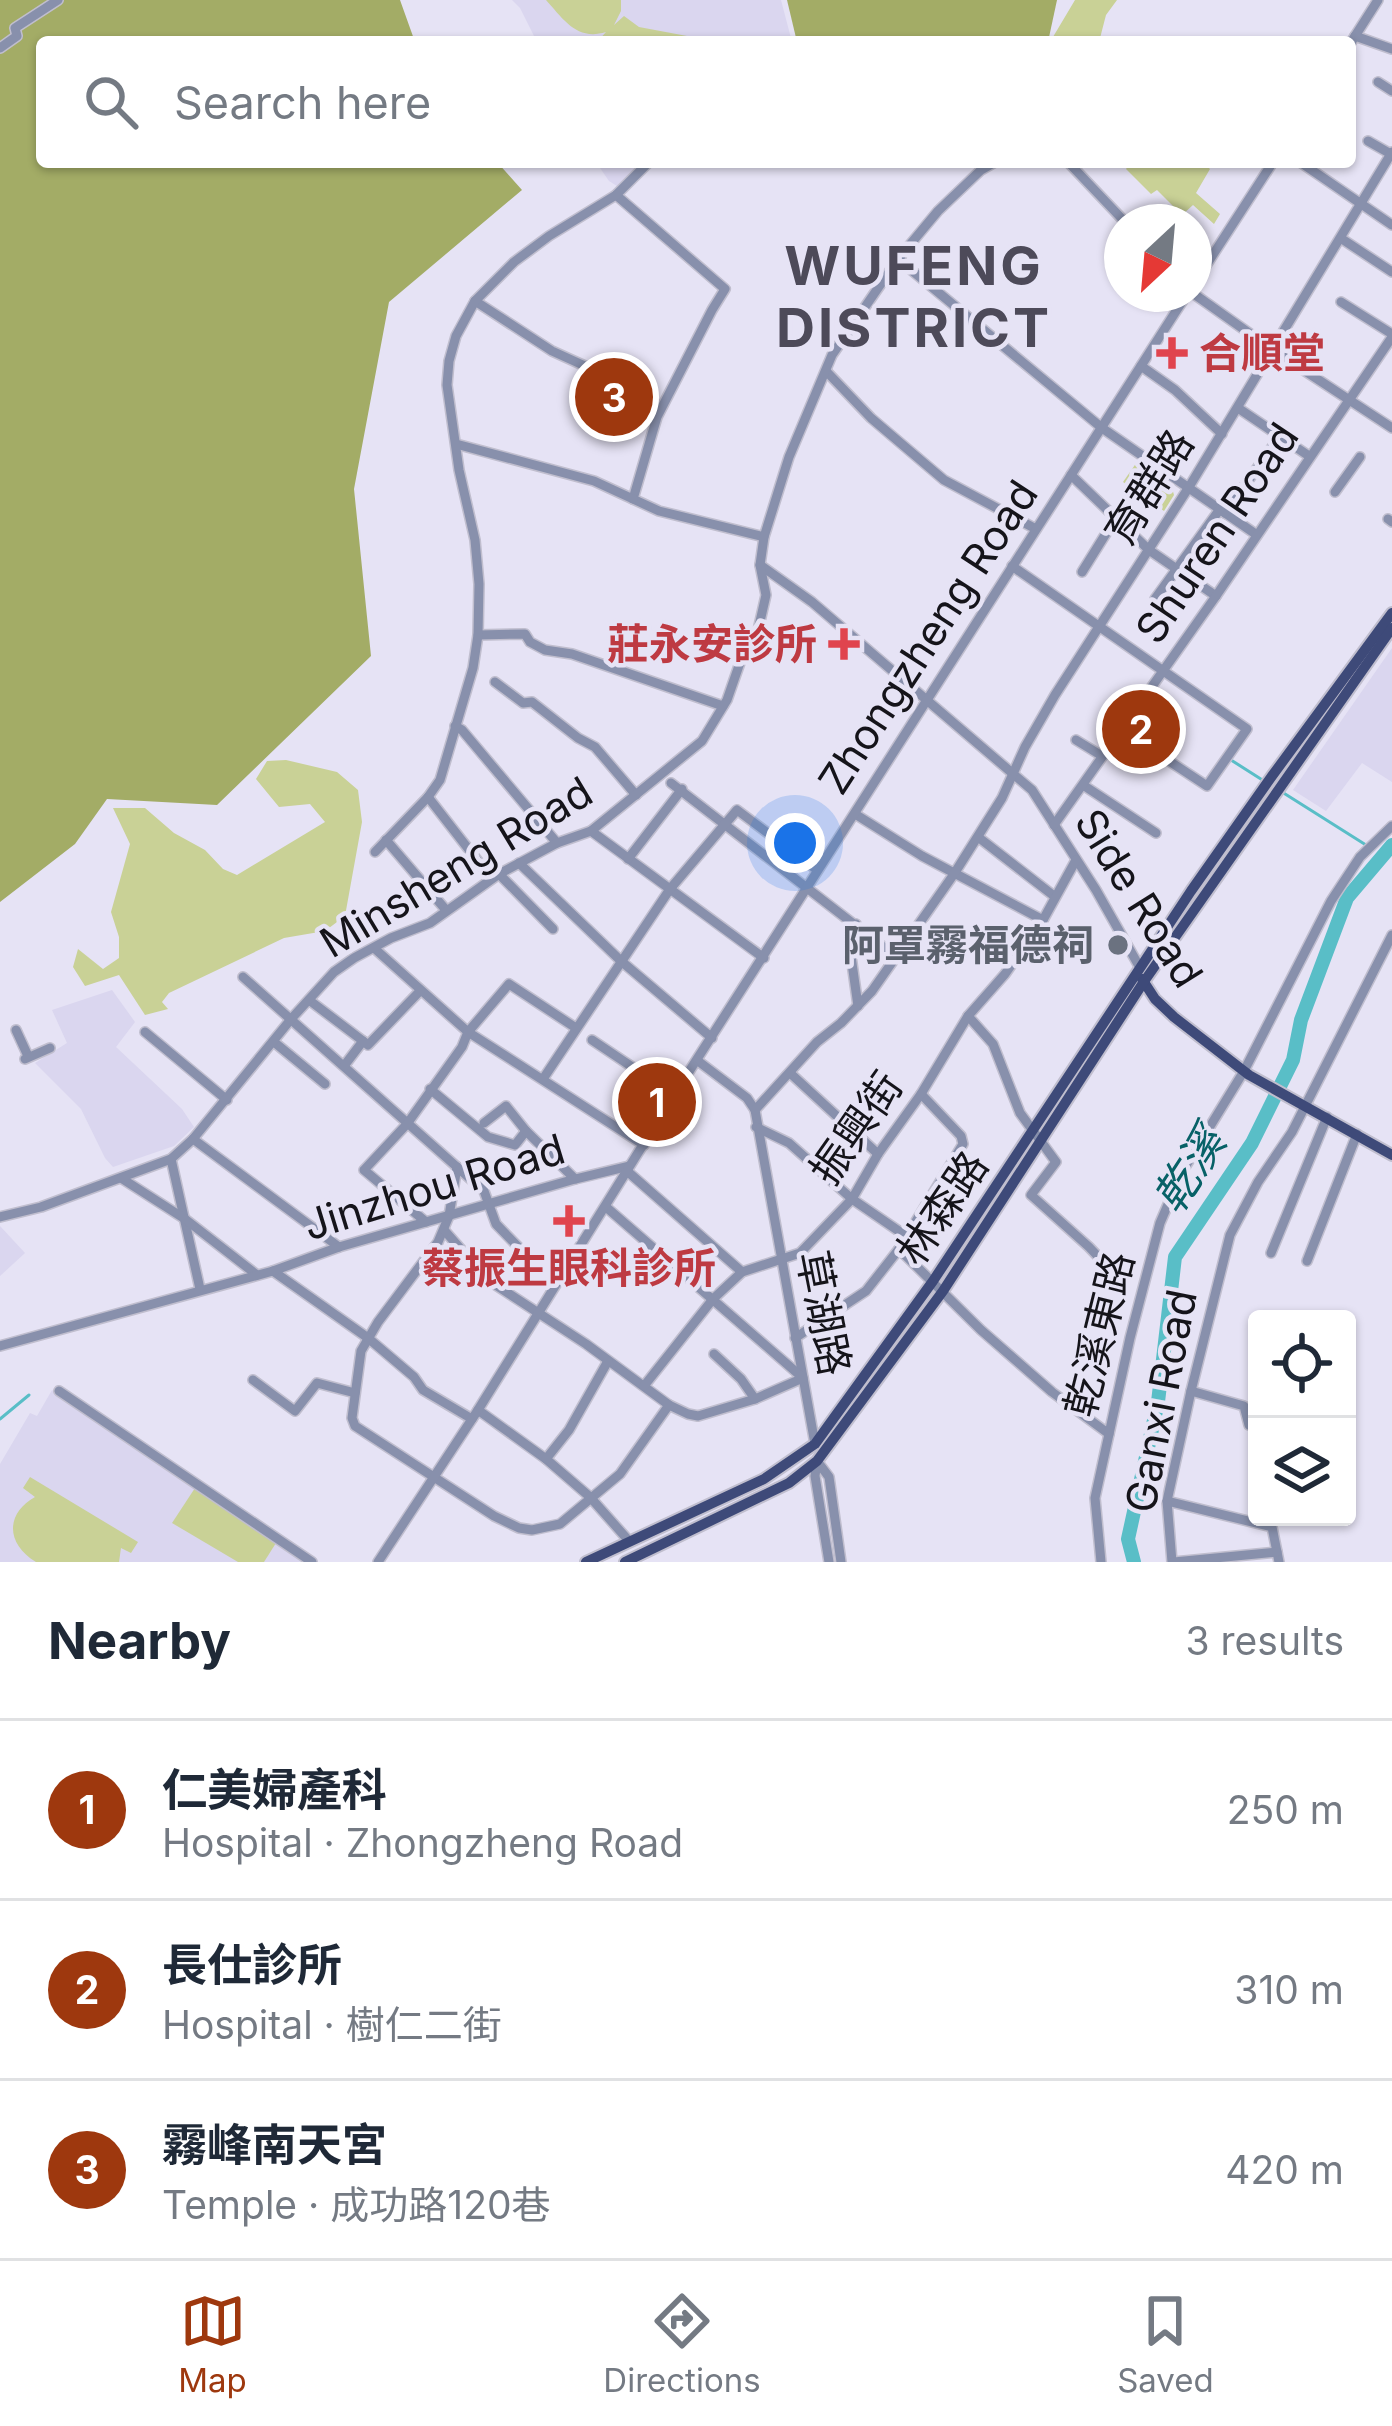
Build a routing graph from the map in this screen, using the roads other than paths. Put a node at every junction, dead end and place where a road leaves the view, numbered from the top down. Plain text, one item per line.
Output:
1 (58, 0) edge
2 (1375, 1) edge
3 (1354, 36) edge
4 (1356, 41) edge
5 (0, 48) edge
6 (1392, 49) edge
7 (1378, 82) dead end
8 (1392, 91) edge
9 (1368, 141) dead end
10 (1390, 158) edge
11 (643, 168) edge
12 (984, 168) edge
13 (1074, 168) edge
14 (1269, 168) edge
15 (1309, 168) edge
16 (616, 195) junction
17 (1108, 204) edge
18 (1363, 205) junction
19 (1392, 225) edge
20 (1342, 238) junction
21 (1212, 256) edge
22 (898, 259) junction
23 (1392, 272) edge
24 (475, 302) junction
25 (1341, 302) dead end
26 (1212, 308) edge
27 (1179, 312) edge
28 (1392, 335) edge
29 (1273, 350) junction
30 (1141, 367) junction
31 (826, 371) junction
32 (607, 376) dead end
33 (1348, 400) junction
34 (1238, 408) junction
35 (1392, 427) edge
36 (1102, 428) junction
37 (1222, 434) junction
38 (1280, 436) junction
39 (456, 444) junction
40 (1309, 456) junction
41 (1360, 457) dead end
42 (1071, 475) junction
43 (1189, 487) junction
44 (1335, 492) dead end
45 (633, 500) junction
46 (1223, 511) junction
47 (1115, 519) junction
48 (1036, 530) junction
49 (1257, 535) junction
50 (764, 537) junction
51 (1149, 550) junction
52 (760, 565) junction
53 (1012, 566) junction
54 (1177, 570) junction
55 (1082, 572) dead end
56 (1216, 596) junction
57 (1156, 599) dead end
58 (1392, 613) edge
59 (1100, 628) junction
60 (1392, 628) edge
61 (478, 635) junction
62 (1163, 671) junction
63 (495, 682) dead end
64 (928, 699) junction
65 (723, 706) junction
66 (455, 726) junction
67 (1122, 730) junction
68 (1076, 740) dead end
69 (1102, 756) junction
70 (1013, 771) junction
71 (1277, 779) junction
72 (671, 783) dead end
73 (1083, 785) junction
74 (682, 789) junction
75 (637, 795) junction
76 (1267, 795) junction
77 (428, 797) junction
78 (855, 814) junction
79 (724, 824) junction
80 (1054, 825) junction
81 (1392, 826) edge
82 (591, 831) junction
83 (1156, 833) dead end
84 (978, 837) junction
85 (386, 839) junction
86 (557, 844) junction
87 (376, 851) dead end
88 (628, 859) junction
89 (1076, 860) junction
90 (519, 863) junction
91 (818, 870) junction
92 (954, 874) junction
93 (495, 876) junction
94 (807, 888) junction
95 (670, 889) junction
96 (1054, 896) junction
97 (446, 910) junction
98 (1043, 920) junction
99 (856, 924) junction
100 (553, 928) dead end
101 (1392, 935) edge
102 (374, 948) junction
103 (895, 956) junction
104 (764, 958) junction
105 (621, 961) junction
106 (1139, 966) junction
107 (243, 976) dead end
108 (1143, 983) junction
109 (420, 991) junction
110 (310, 1000) junction
111 (858, 1006) junction
112 (968, 1016) junction
113 (292, 1018) junction
114 (576, 1028) junction
115 (16, 1030) dead end
116 (145, 1031) dead end
117 (468, 1031) junction
118 (712, 1038) junction
119 (592, 1040) dead end
120 (363, 1041) junction
121 (274, 1042) junction
122 (50, 1048) dead end
123 (698, 1061) junction
124 (344, 1066) junction
125 (790, 1073) junction
126 (1246, 1073) junction
127 (543, 1079) junction
128 (325, 1084) dead end
129 (430, 1089) junction
130 (921, 1094) junction
131 (674, 1095) junction
132 (226, 1100) junction
133 (1301, 1104) junction
134 (755, 1110) junction
135 (1327, 1117) junction
136 (407, 1124) junction
137 (484, 1124) dead end
138 (756, 1127) junction
139 (526, 1131) junction
140 (1358, 1134) junction
141 (1036, 1137) junction
142 (194, 1139) junction
143 (644, 1145) junction
144 (878, 1154) junction
145 (1392, 1155) edge
146 (171, 1159) junction
147 (457, 1167) junction
148 (628, 1169) junction
149 (121, 1178) junction
150 (575, 1179) junction
151 (1014, 1181) junction
152 (1031, 1195) junction
153 (852, 1199) junction
154 (488, 1204) junction
155 (606, 1207) junction
156 (449, 1216) junction
157 (0, 1217) edge
158 (185, 1219) junction
159 (426, 1222) junction
160 (444, 1230) junction
161 (906, 1236) junction
162 (339, 1247) junction
163 (899, 1249) junction
164 (1271, 1253) dead end
165 (526, 1255) dead end
166 (781, 1260) junction
167 (1307, 1262) dead end
168 (1109, 1268) dead end
169 (273, 1271) junction
170 (742, 1272) junction
171 (257, 1275) junction
172 (933, 1281) junction
173 (200, 1289) junction
174 (943, 1292) junction
175 (713, 1299) junction
176 (537, 1311) junction
177 (368, 1338) junction
178 (795, 1338) junction
179 (0, 1346) edge
180 (714, 1354) dead end
181 (608, 1361) junction
182 (803, 1378) junction
183 (253, 1379) dead end
184 (644, 1386) junction
185 (59, 1391) dead end
186 (1190, 1391) junction
187 (355, 1393) junction
188 (755, 1399) junction
189 (670, 1405) junction
190 (475, 1415) junction
191 (1248, 1421) edge
192 (1108, 1434) junction
193 (815, 1444) junction
194 (545, 1460) junction
195 (817, 1461) junction
196 (434, 1477) junction
197 (590, 1497) junction
198 (1167, 1501) junction
199 (629, 1541) junction
200 (1278, 1557) edge
201 (312, 1562) edge
202 (378, 1562) edge
203 (586, 1562) edge
204 (625, 1562) edge
205 (829, 1562) edge
206 (842, 1562) edge
207 (1101, 1562) edge
208 (1173, 1562) edge

1 - 5 street
2 - 3 street
4 - 6 street
7 - 8 street
9 - 10 street
10 - 18 street, 育群路
11 - 16 street
12 - 22 street, Minsheng Road
13 - 17 street
14 - 21 street
15 - 18 street
16 - 24 street
16 - 45 street
18 - 19 street
18 - 20 street, 育群路
20 - 23 street
20 - 29 street, 育群路
22 - 31 street, Minsheng Road
22 - 36 street
24 - 32 street
24 - 39 street
25 - 28 street
26 - 29 street
27 - 30 street, Zhongzheng Road
28 - 33 street, Shuren Road
29 - 33 street
29 - 34 street, 育群路
30 - 36 street, Zhongzheng Road
30 - 37 street
31 - 48 street
31 - 50 street, Minsheng Road
33 - 35 street
33 - 40 street, Shuren Road
34 - 37 street, 育群路
34 - 38 street
36 - 42 street, Zhongzheng Road
36 - 43 street
37 - 43 street, 育群路
38 - 40 street
38 - 46 street
39 - 45 street
39 - 61 street
40 - 49 street, Shuren Road
41 - 44 street
42 - 47 street
42 - 48 street, Zhongzheng Road
43 - 46 street
43 - 51 street, 育群路
45 - 50 street
46 - 49 street
46 - 54 street
47 - 51 street
47 - 55 street
48 - 53 street, Zhongzheng Road
49 - 56 street, Shuren Road
50 - 52 street, Minsheng Road
51 - 54 street
51 - 59 street, 育群路
52 - 64 street, Side Road
52 - 65 street, Minsheng Road
53 - 59 street
53 - 64 street, Zhongzheng Road
54 - 56 street
54 - 57 street
56 - 62 street, Shuren Road
58 - 71 main road
59 - 62 street
59 - 70 street, 育群路
60 - 71 main road
61 - 65 street
61 - 66 street
62 - 67 street, Shuren Road
62 - 67 street
63 - 75 street
64 - 70 street, Side Road
64 - 78 street, Zhongzheng Road
65 - 75 street, Minsheng Road
66 - 77 street
66 - 86 street
67 - 69 street, Shuren Road
68 - 69 street
69 - 73 street, Shuren Road
70 - 80 street, Side Road
70 - 84 street, 育群路
71 - 76 main road
72 - 74 street
73 - 80 street, Shuren Road
73 - 83 street
74 - 79 street
74 - 88 street
75 - 82 street, Minsheng Road
76 - 106 main road, 林森路
76 - 108 main road, 林森路
77 - 85 street
77 - 93 street
78 - 91 street, Zhongzheng Road
78 - 92 street
79 - 91 street
79 - 94 street
79 - 95 street
80 - 89 street, Side Road
81 - 126 street, 乾溪東路
82 - 86 street, Minsheng Road
82 - 88 street
84 - 92 street, 育群路
84 - 96 street
85 - 87 street
85 - 97 street
86 - 90 street, Minsheng Road
88 - 95 street
89 - 96 street, 振興街
89 - 106 street, Side Road
90 - 93 street, Minsheng Road
90 - 105 street
91 - 94 street, Zhongzheng Road
92 - 98 street
92 - 103 street, 育群路
93 - 97 street, Minsheng Road
93 - 100 street
94 - 99 street
94 - 104 street, Zhongzheng Road
95 - 104 street
95 - 105 street
96 - 98 street, 振興街
97 - 102 street, Minsheng Road
98 - 112 street, 振興街
99 - 103 street
99 - 111 street
101 - 133 street, Ganxi Road
102 - 109 street
102 - 110 street, Minsheng Road
103 - 111 street, 育群路
104 - 118 street, Zhongzheng Road
105 - 114 street
105 - 118 street
106 - 108 main road, Side Road
106 - 141 main road, 林森路
107 - 113 street
108 - 126 main road, Side Road
108 - 141 main road, 林森路
109 - 117 street
109 - 120 street
110 - 113 street, Minsheng Road
110 - 120 street
111 - 125 street, 育群路
112 - 130 street, 振興街
112 - 141 street
113 - 121 street, Minsheng Road
113 - 124 street
114 - 117 street
114 - 127 street
115 - 122 street
116 - 132 street
117 - 127 street
117 - 129 street
118 - 123 street, Zhongzheng Road
119 - 131 street
120 - 124 street
121 - 128 street
121 - 132 street, Minsheng Road
123 - 131 street, Zhongzheng Road
123 - 134 street
124 - 136 street
125 - 134 street, 育群路
125 - 144 street
126 - 133 main road, Side Road
126 - 192 street, 乾溪東路
127 - 143 street
129 - 136 street
129 - 139 street
130 - 144 street, 振興街
130 - 161 street
131 - 143 street, Zhongzheng Road
132 - 142 street, Minsheng Road
133 - 135 main road
133 - 186 street, Ganxi Road
134 - 138 street, 草湖路
135 - 140 main road
135 - 164 street
136 - 147 street
136 - 159 street
137 - 139 street
138 - 153 street
138 - 166 street, 草湖路
139 - 150 street
140 - 145 main road
140 - 167 street
141 - 151 main road, 林森路
141 - 152 street
141 - 172 main road, 林森路
142 - 146 street, Minsheng Road
142 - 162 street
143 - 148 street, Zhongzheng Road
144 - 153 street, 振興街
146 - 149 street, Minsheng Road
146 - 158 street
147 - 154 street
147 - 156 street
148 - 150 street, Jinzhou Road
148 - 155 street, Zhongzheng Road
148 - 170 street
149 - 157 street, Minsheng Road
149 - 158 street, Jinzhou Road
150 - 154 street, Jinzhou Road
151 - 152 street
151 - 174 main road, 林森路
152 - 168 street
153 - 161 street
153 - 166 street, 振興街
154 - 156 street, Jinzhou Road
154 - 165 street
155 - 175 street
155 - 176 street, Zhongzheng Road
156 - 159 street, Jinzhou Road
156 - 160 street
158 - 171 street, Jinzhou Road
158 - 173 street
159 - 162 street, Jinzhou Road
160 - 176 street
160 - 177 street
161 - 163 street
162 - 169 street, Jinzhou Road
163 - 172 street
163 - 178 street
166 - 170 street, 振興街
166 - 178 street, 草湖路
169 - 171 street, Jinzhou Road
169 - 177 street
170 - 175 street, 振興街
171 - 173 street, Jinzhou Road
172 - 174 street
172 - 193 main road, 林森路
173 - 179 street, Jinzhou Road
174 - 192 street
174 - 195 main road, 林森路
175 - 182 street
175 - 184 street, 振興街
176 - 181 street
176 - 190 street, Zhongzheng Road
177 - 187 street
177 - 190 street
178 - 182 street, 草湖路
180 - 188 street
181 - 184 street
181 - 194 street
182 - 188 street
182 - 193 street, 草湖路
183 - 187 street
184 - 189 street
185 - 201 street
186 - 191 street
186 - 198 street, Ganxi Road
187 - 196 street
188 - 189 street
189 - 197 street
190 - 194 street
190 - 196 street, Zhongzheng Road
192 - 207 street, 乾溪東路
193 - 195 street, 草湖路
193 - 199 main road, 林森路
194 - 197 street
195 - 204 main road, 林森路
195 - 205 street
195 - 206 street
196 - 197 street
196 - 202 street, Zhongzheng Road
197 - 199 street
198 - 200 street
198 - 208 street, Ganxi Road
199 - 203 main road, 林森路
200 - 208 street

